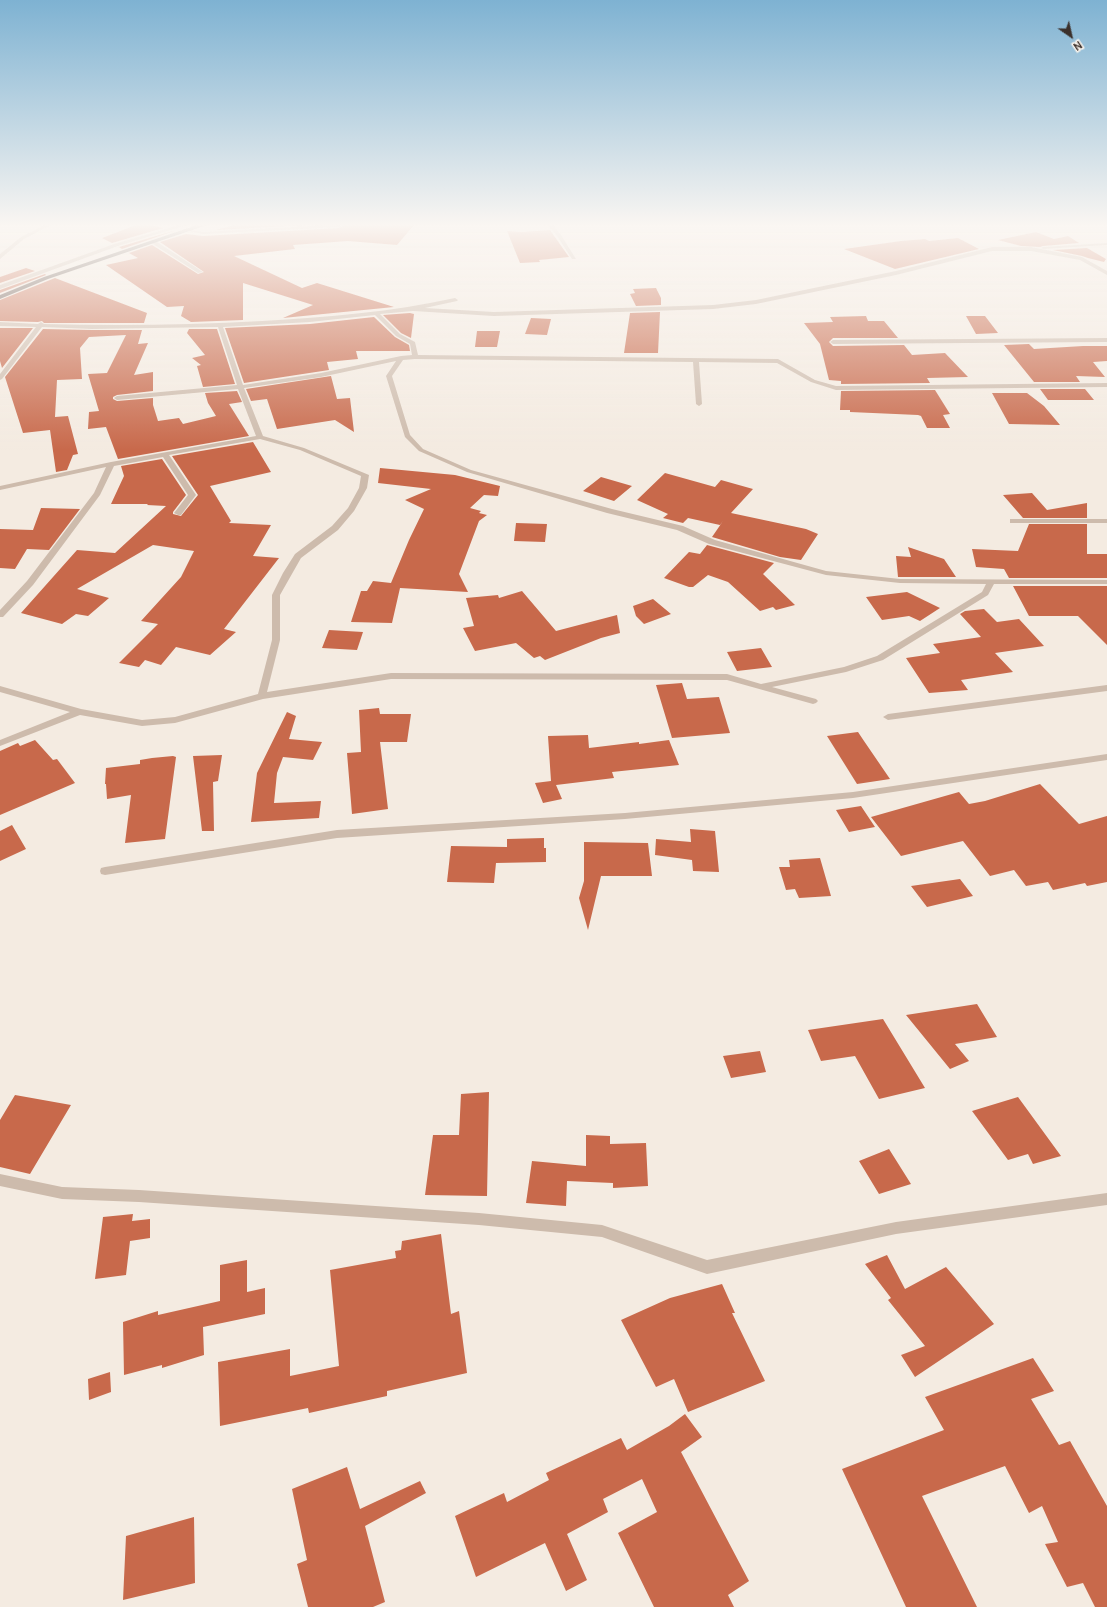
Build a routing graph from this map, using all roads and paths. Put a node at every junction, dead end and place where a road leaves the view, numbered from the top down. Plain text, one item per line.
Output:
1 (455, 300) dead end
2 (764, 300) edge
3 (413, 309) junction
4 (377, 314) junction
5 (0, 324) edge
6 (41, 324) junction
7 (220, 325) junction
8 (1107, 340) edge
9 (833, 342) dead end
10 (415, 357) junction
11 (400, 358) junction
12 (696, 360) junction
13 (0, 378) edge
14 (1107, 385) edge
15 (241, 387) junction
16 (117, 398) dead end
17 (699, 404) dead end
18 (260, 437) junction
19 (165, 454) junction
20 (111, 464) junction
21 (0, 488) edge
22 (178, 513) dead end
23 (1013, 521) dead end
24 (1107, 521) edge
25 (991, 581) junction
26 (1107, 582) edge
27 (0, 615) edge
28 (760, 686) junction
29 (1107, 688) edge
30 (0, 689) edge
31 (262, 696) junction
32 (813, 701) dead end
33 (79, 712) junction
34 (888, 717) dead end
35 (0, 743) edge
36 (1107, 757) edge
37 (105, 871) dead end
38 (0, 1180) edge
39 (1107, 1199) edge

1 - 3 street
2 - 3 street
3 - 4 street
4 - 7 street
4 - 10 street
5 - 6 street
6 - 7 street
6 - 13 street
7 - 15 street
8 - 9 street
10 - 11 street
10 - 12 street
11 - 15 street
11 - 25 street
12 - 14 street
12 - 17 street
15 - 16 street
15 - 18 street
18 - 19 street
18 - 31 street
19 - 20 street
19 - 22 street
20 - 21 street
20 - 27 street
23 - 24 street
25 - 26 street
25 - 28 street
28 - 31 street
28 - 32 street
29 - 34 street
30 - 33 street
31 - 33 street
33 - 35 street
36 - 37 street
38 - 39 street

